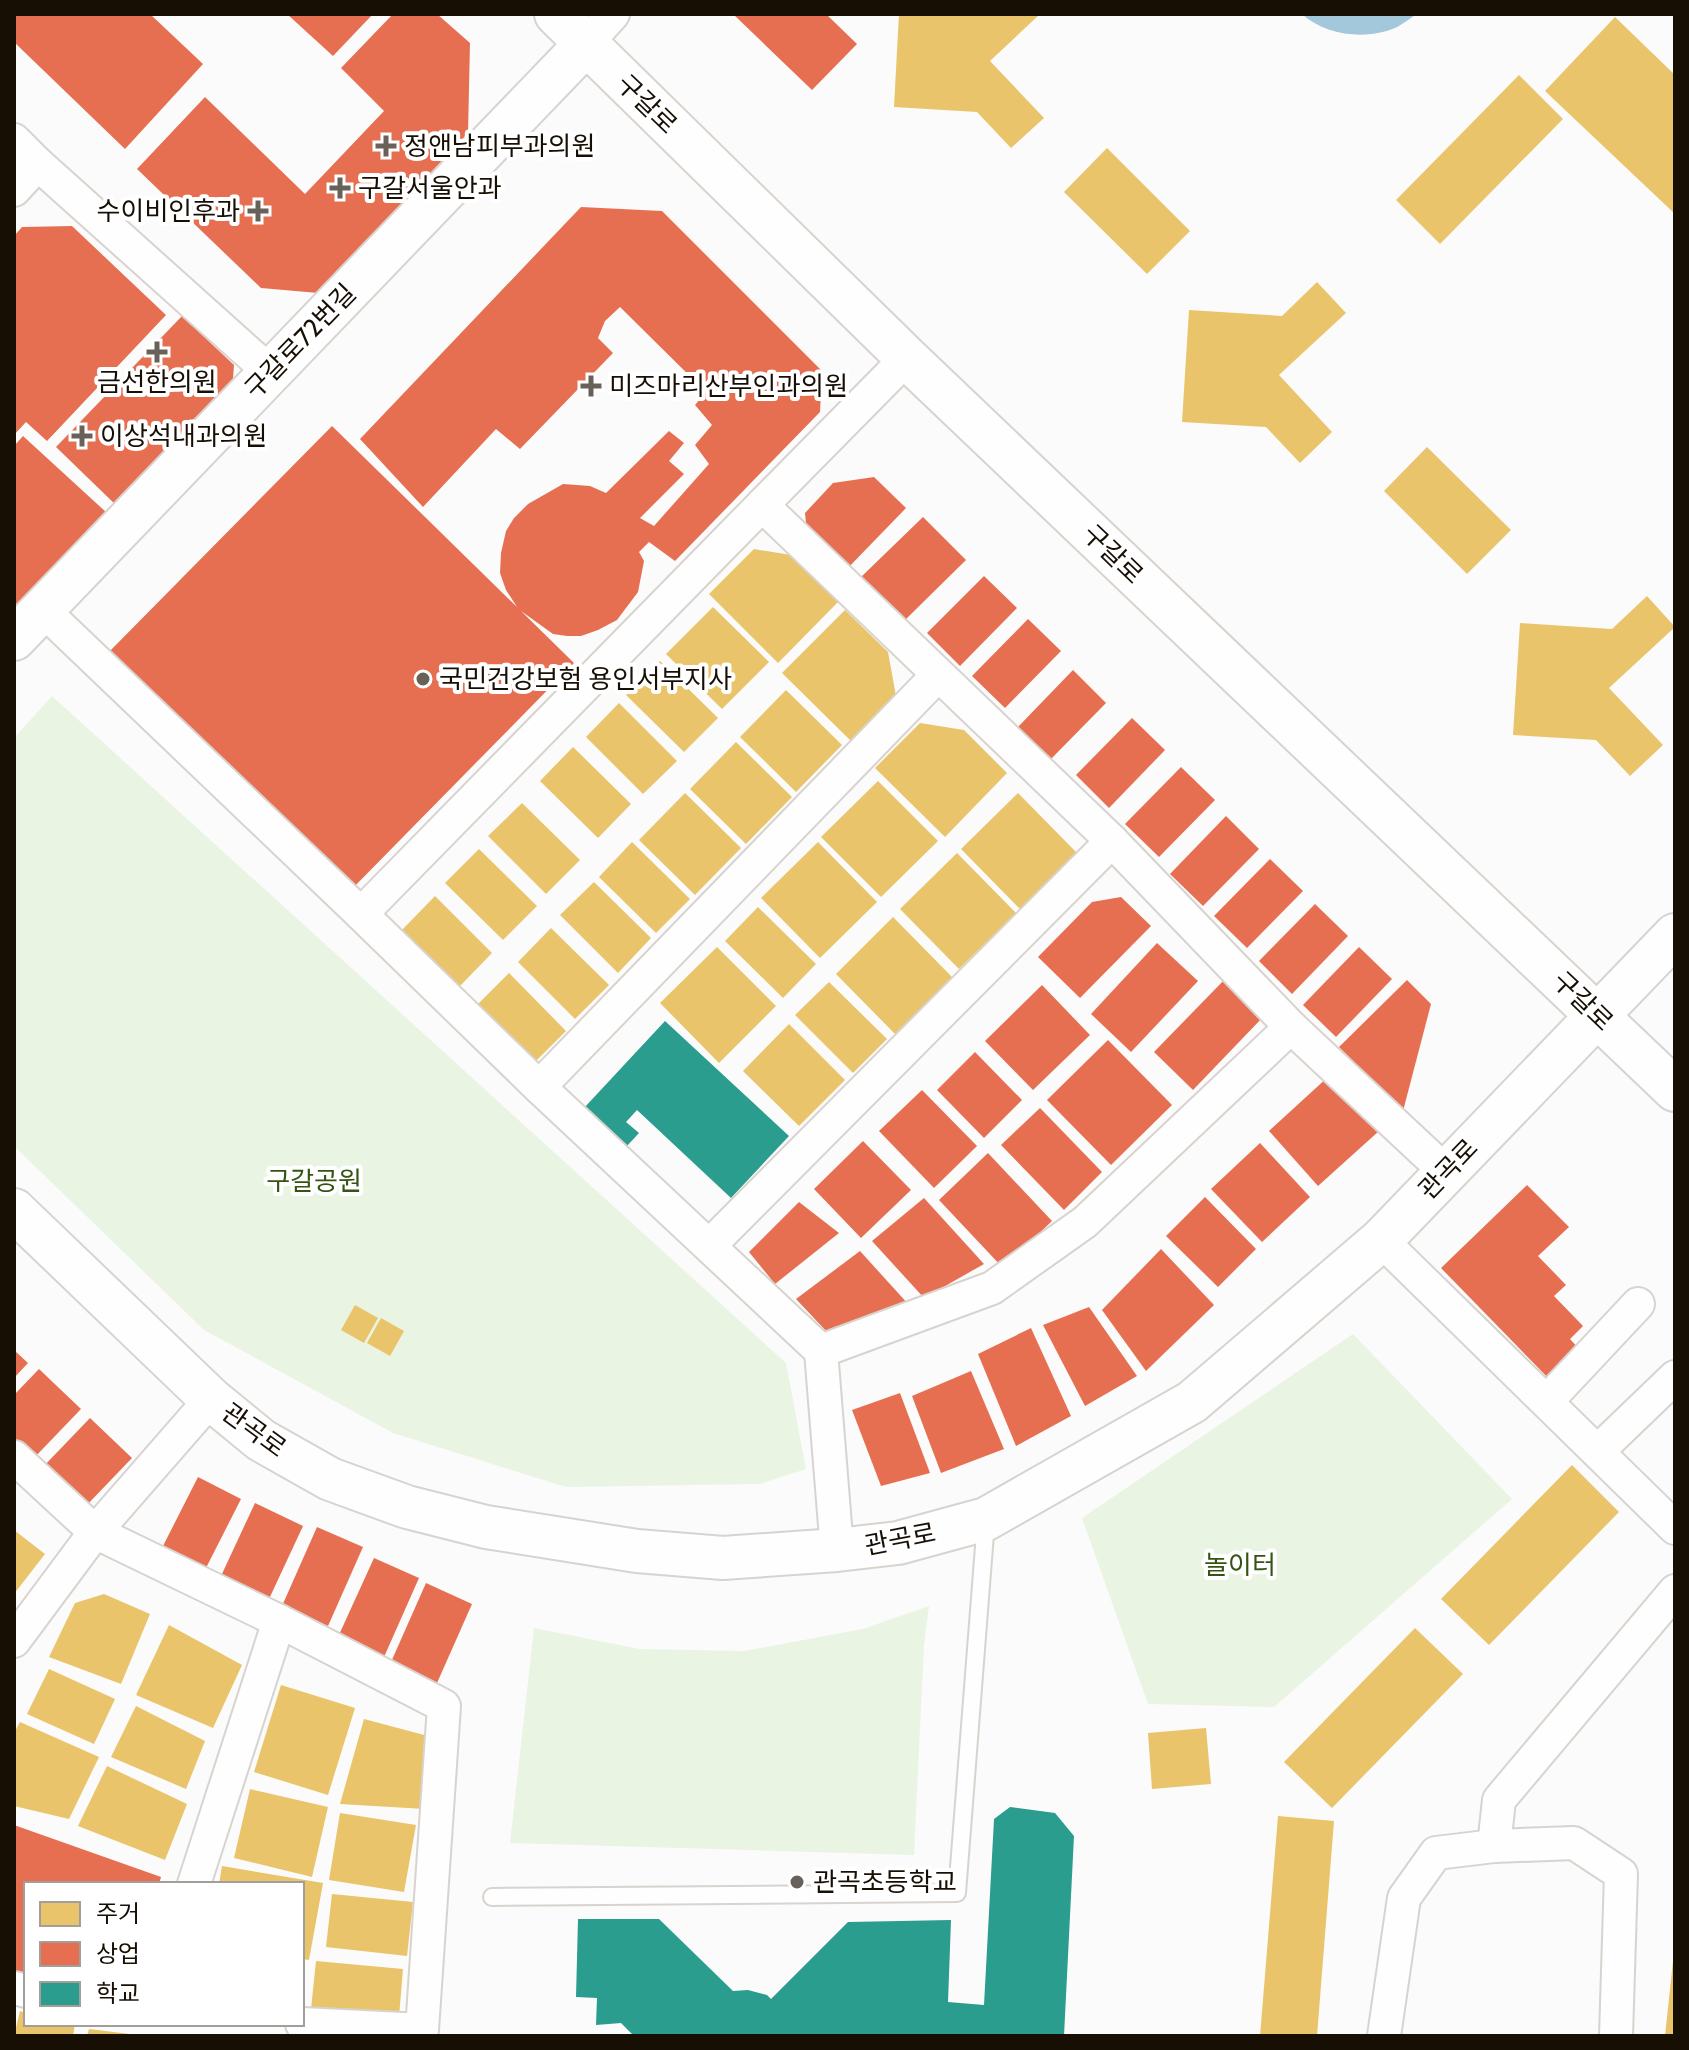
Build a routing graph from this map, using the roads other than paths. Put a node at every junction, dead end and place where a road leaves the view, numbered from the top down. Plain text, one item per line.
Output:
1 (556, 14) edge
2 (600, 29) edge
3 (14, 140) edge
4 (38, 164) junction
5 (14, 190) edge
6 (907, 358) junction
7 (270, 372) junction
8 (762, 505) junction
9 (43, 610) junction
10 (14, 639) edge
11 (938, 675) junction
12 (1112, 841) junction
13 (361, 914) junction
14 (1675, 935) edge
15 (1598, 1015) junction
16 (1291, 1027) junction
17 (539, 1087) junction
18 (1675, 1090) edge
19 (1446, 1172) junction
20 (14, 1210) edge
21 (1381, 1240) junction
22 (710, 1245) junction
23 (1638, 1304) dead end
24 (821, 1351) junction
25 (1675, 1377) edge
26 (211, 1399) junction
27 (1547, 1401) junction
28 (1598, 1451) junction
29 (14, 1457) edge
30 (986, 1519) junction
31 (1675, 1528) edge
32 (95, 1532) junction
33 (837, 1550) junction
34 (1675, 1591) edge
35 (279, 1621) junction
36 (14, 1641) edge
37 (1494, 1846) junction
38 (195, 1882) edge
39 (492, 1897) dead end
40 (304, 2024) edge
41 (1384, 2036) edge
42 (1616, 2036) edge

1 - 2 street, 구갈로
2 - 6 street, 구갈로
2 - 7 street, 구갈로72번길
3 - 4 street
4 - 5 street
4 - 7 street
6 - 8 street
6 - 15 street, 구갈로
7 - 9 street, 구갈로72번길
8 - 11 street
8 - 13 street
9 - 10 street, 구갈로72번길
9 - 13 street
11 - 12 street
11 - 17 street
12 - 16 street
12 - 22 street
13 - 17 street
14 - 15 street, 관곡로
15 - 18 street, 구갈로
15 - 19 street, 관곡로
16 - 19 street
16 - 24 street
17 - 22 street
19 - 21 street, 관곡로
20 - 26 street, 관곡로
21 - 27 street
21 - 30 street, 관곡로
22 - 24 street
23 - 27 street
24 - 33 street
25 - 28 street
26 - 32 street
26 - 33 street, 관곡로
27 - 28 street
28 - 31 street
29 - 32 street
30 - 33 street, 관곡로
30 - 39 lane
32 - 35 street
32 - 36 street
34 - 37 street
35 - 38 street
35 - 40 street
37 - 41 street
37 - 42 street

